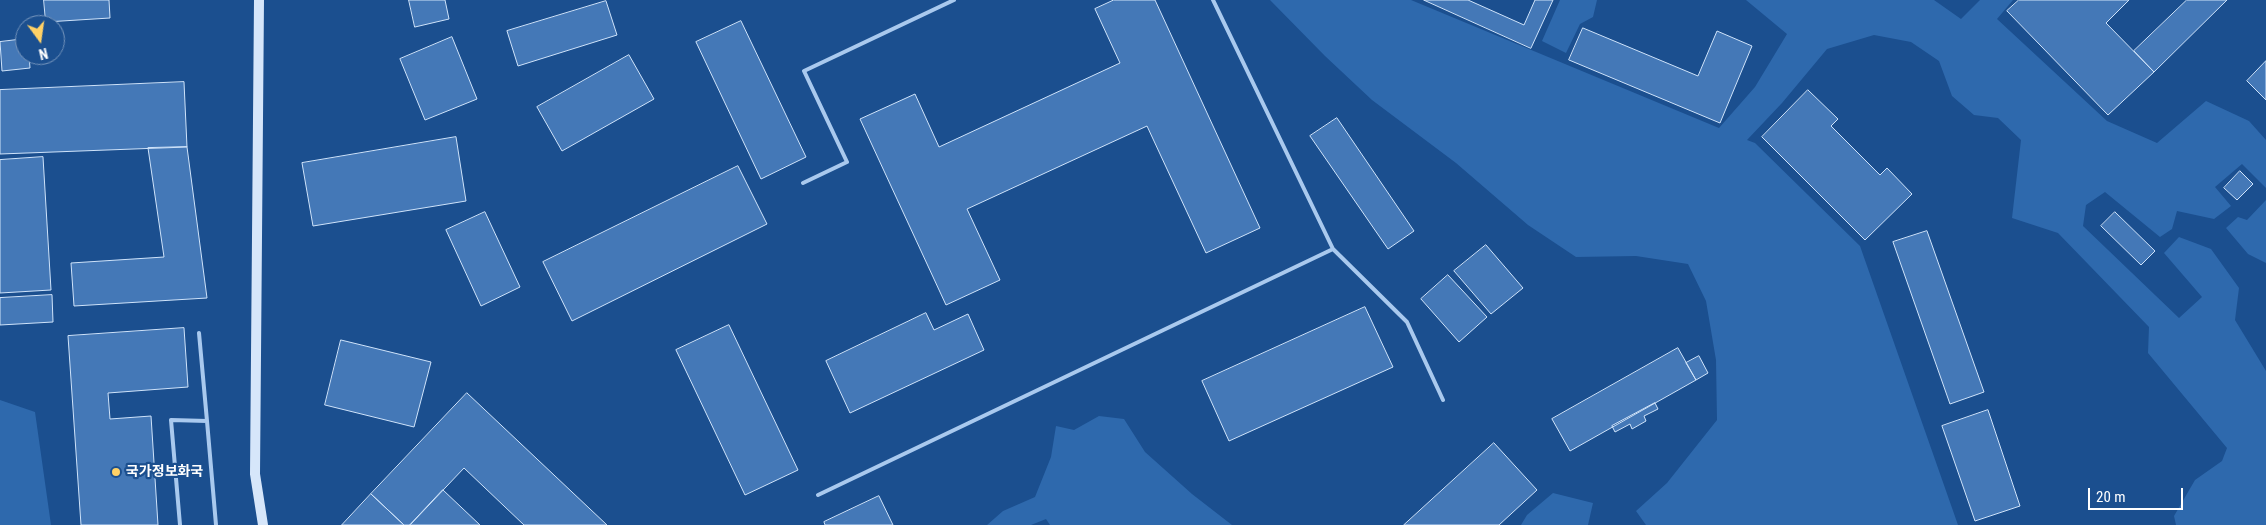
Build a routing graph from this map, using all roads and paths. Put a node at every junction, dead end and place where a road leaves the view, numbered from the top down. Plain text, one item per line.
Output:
1 (259, 0) edge
2 (954, 0) edge
3 (1213, 0) edge
4 (804, 183) dead end
5 (1333, 248) junction
6 (199, 333) dead end
7 (1443, 400) dead end
8 (207, 421) junction
9 (818, 495) dead end
10 (180, 525) edge
11 (216, 525) edge
12 (263, 525) edge

1 - 12 street
2 - 4 lane
3 - 5 lane
5 - 7 lane
5 - 9 lane
6 - 8 lane
8 - 10 lane
8 - 11 lane

